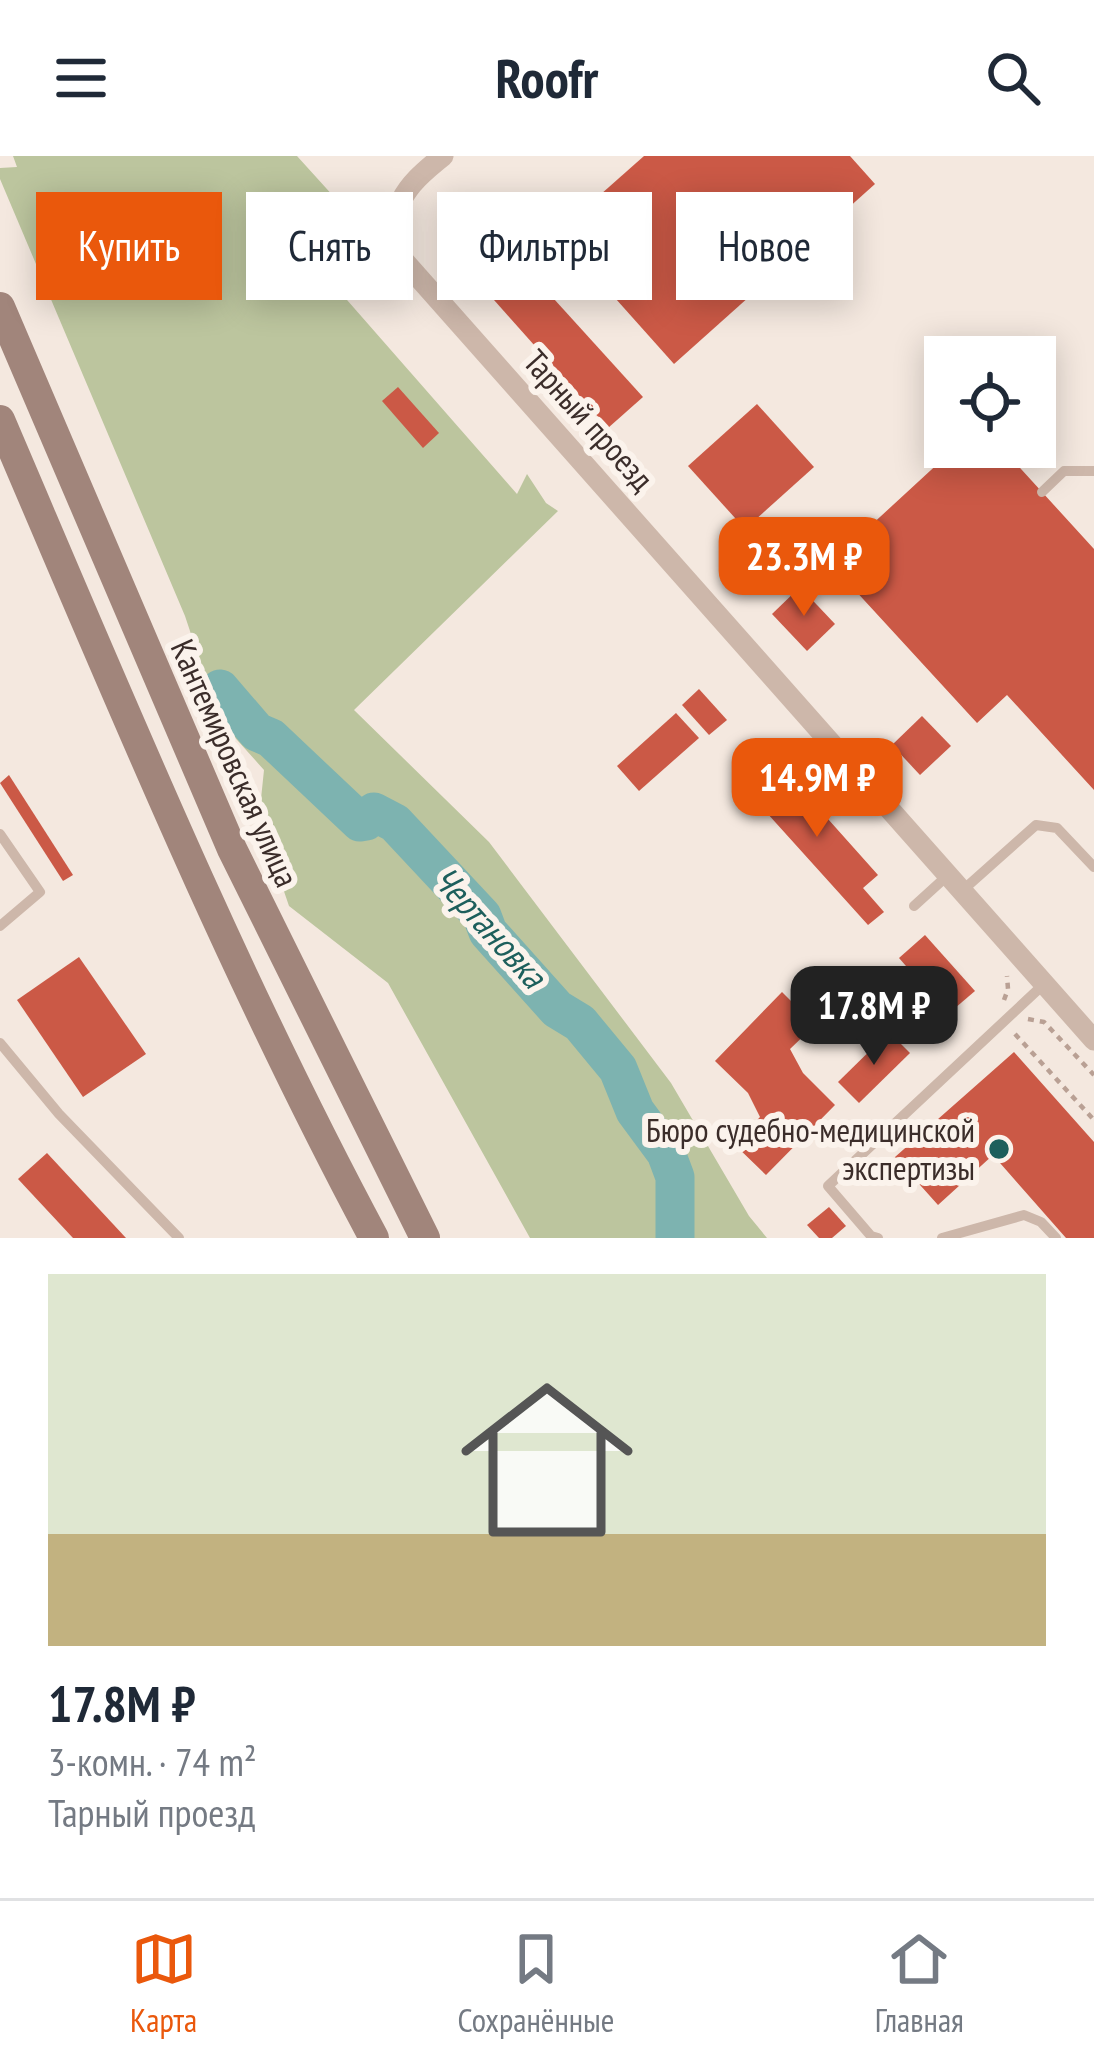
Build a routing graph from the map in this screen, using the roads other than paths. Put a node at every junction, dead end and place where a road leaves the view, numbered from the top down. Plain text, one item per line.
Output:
1 (443, 156) edge
2 (0, 308) edge
3 (0, 420) edge
4 (1094, 471) edge
5 (1042, 491) dead end
6 (0, 834) edge
7 (1094, 867) edge
8 (956, 882) junction
9 (914, 906) dead end
10 (0, 926) edge
11 (1044, 983) junction
12 (1094, 1040) edge
13 (0, 1043) edge
14 (178, 1238) edge
15 (374, 1238) edge
16 (425, 1238) edge
17 (878, 1238) edge
18 (942, 1238) edge
19 (1056, 1238) edge

1 - 8 street, Тарный проезд
2 - 16 main road, Кантемировская улица
3 - 15 main road
4 - 5 lane
6 - 10 lane
7 - 8 lane
8 - 9 lane
8 - 11 street, Тарный проезд
11 - 12 street, Тарный проезд
11 - 17 lane
13 - 14 lane
18 - 19 lane

